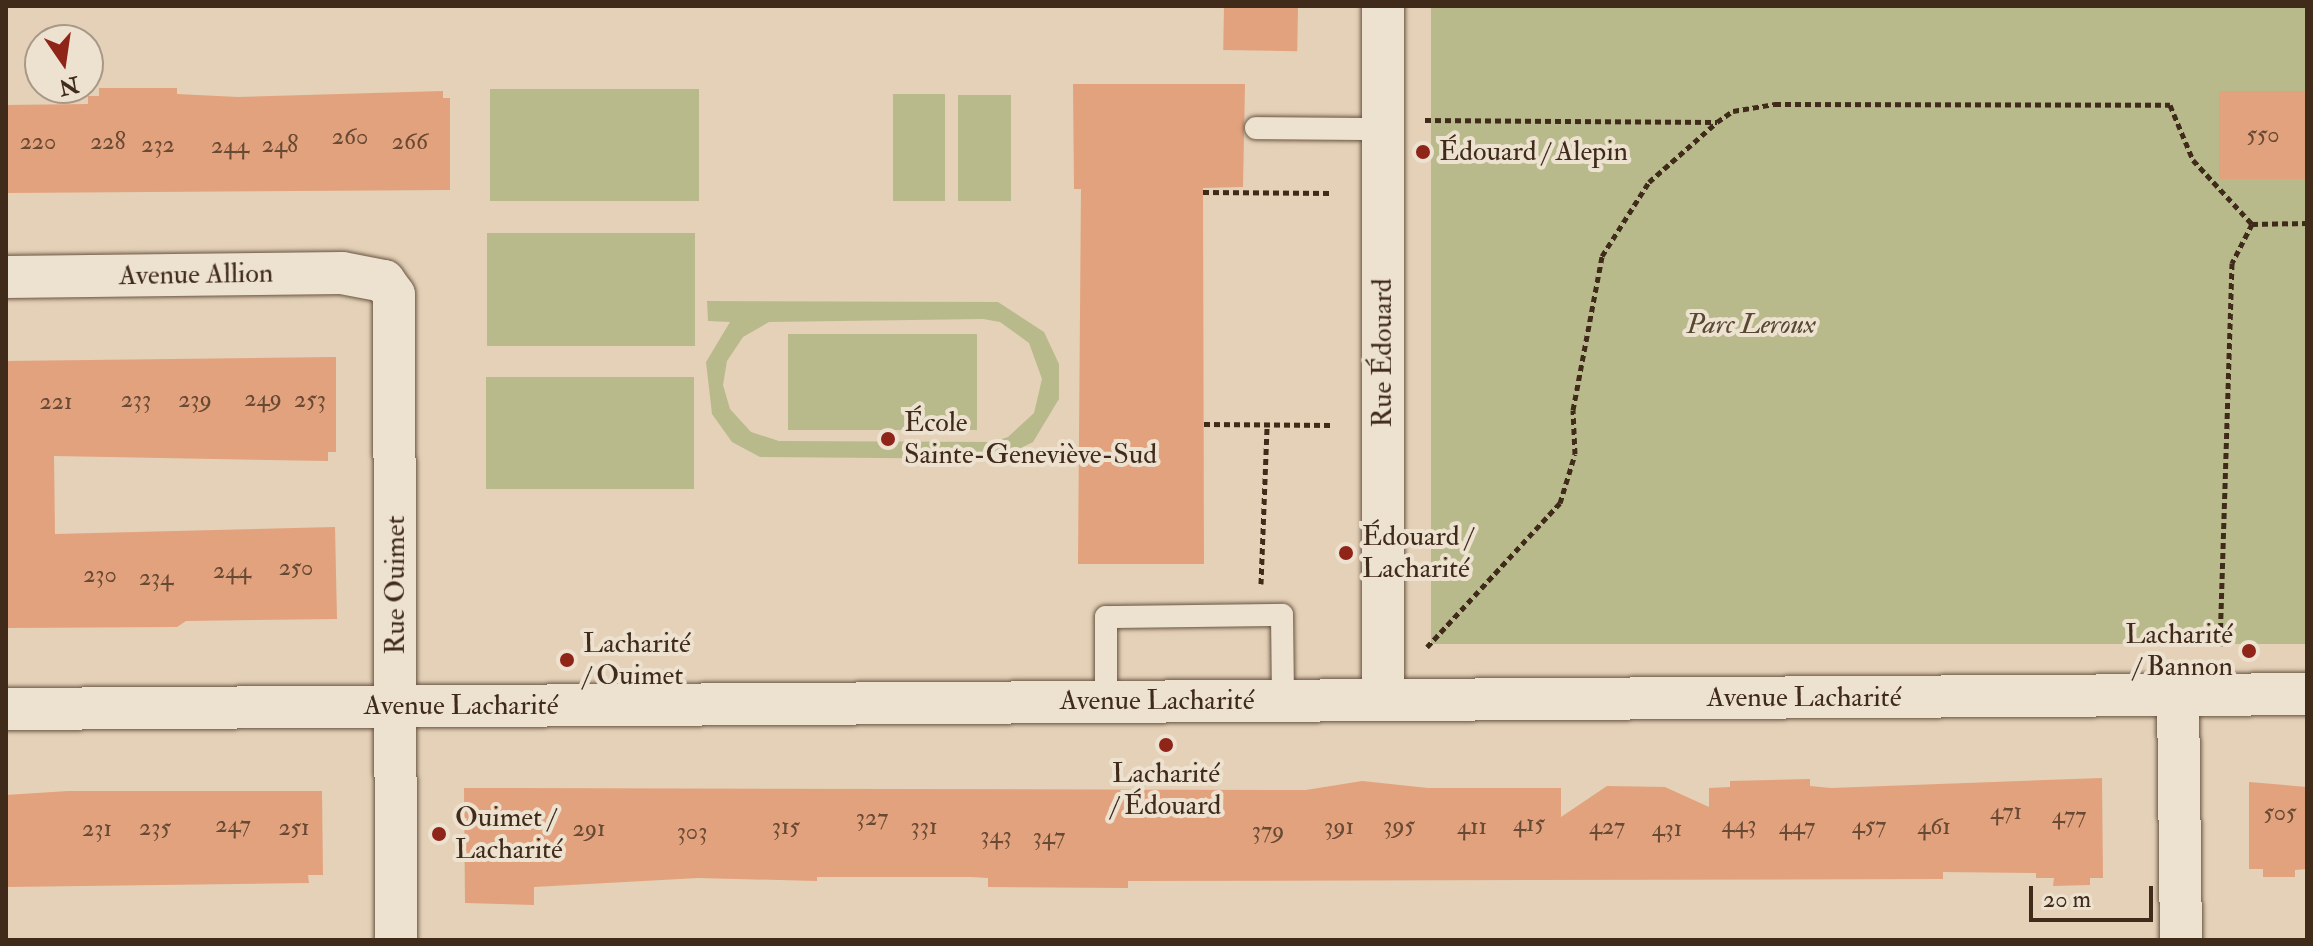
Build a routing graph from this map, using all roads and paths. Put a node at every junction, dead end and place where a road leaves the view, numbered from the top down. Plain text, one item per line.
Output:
1 (1383, 6) edge
2 (1425, 120) dead end
3 (1717, 122) junction
4 (1256, 128) dead end
5 (1382, 129) junction
6 (1203, 192) dead end
7 (1331, 193) dead end
8 (2307, 223) edge
9 (2252, 224) junction
10 (6, 277) edge
11 (384, 281) joint
12 (1204, 424) dead end
13 (1267, 425) junction
14 (1332, 425) dead end
15 (1261, 564) dead end
16 (2220, 646) dead end
17 (1425, 649) dead end
18 (2307, 694) edge
19 (2178, 696) junction
20 (1383, 700) junction
21 (1283, 701) junction
22 (1106, 702) junction
23 (396, 707) junction
24 (6, 709) edge
25 (396, 940) edge
26 (2181, 940) edge

1 - 5 street, Rue Édouard
2 - 3 path
3 - 9 path
3 - 17 path
4 - 5 lane
5 - 20 street, Rue Édouard
6 - 7 path
8 - 9 path
9 - 16 path
10 - 11 street, Avenue Allion
11 - 23 street, Rue Ouimet
12 - 13 path
13 - 14 path
13 - 15 path
18 - 19 street, Avenue Lacharité
19 - 20 street, Avenue Lacharité
19 - 26 street
20 - 21 street, Avenue Lacharité
21 - 22 street, Avenue Lacharité
21 - 22 lane
22 - 23 street, Avenue Lacharité
23 - 24 street, Avenue Lacharité
23 - 25 street, Rue Ouimet

